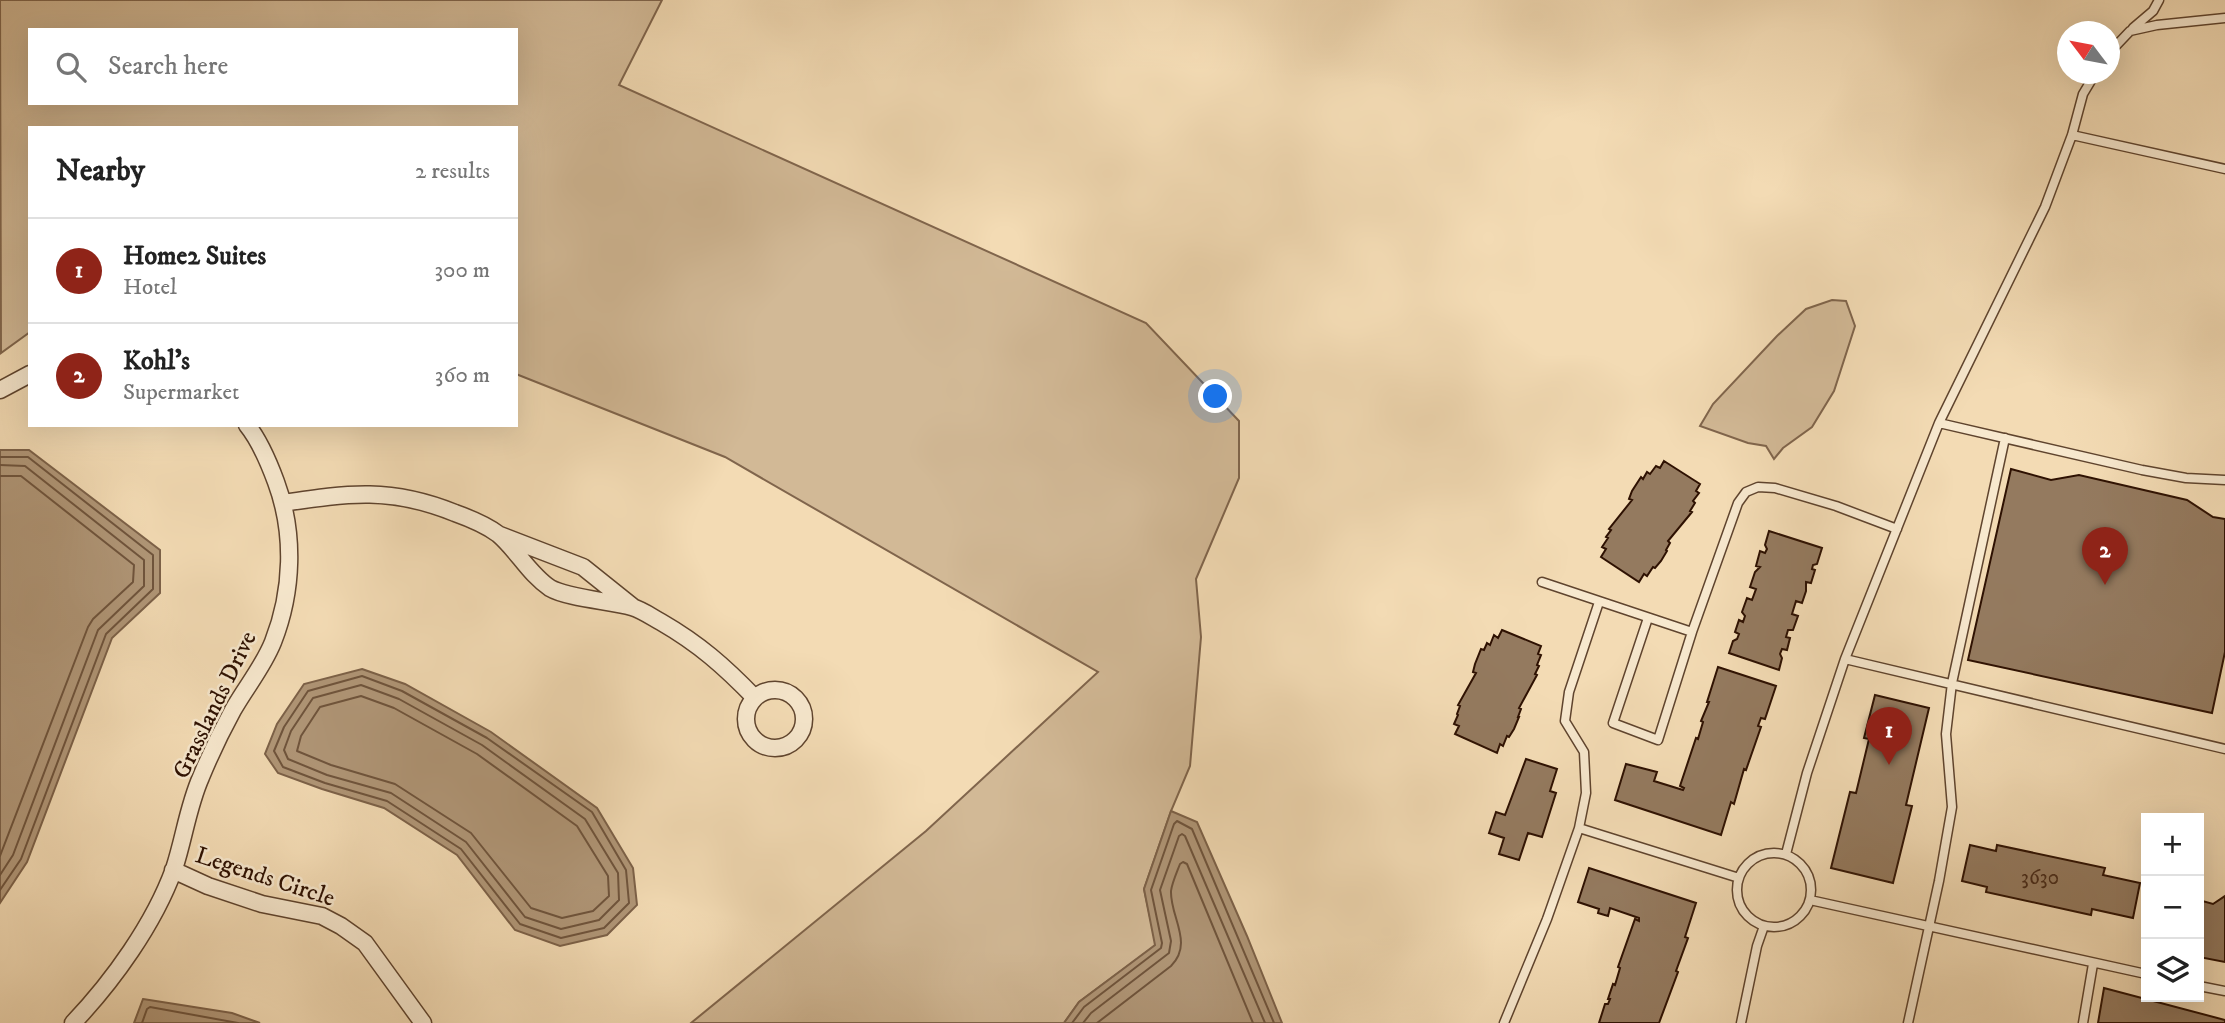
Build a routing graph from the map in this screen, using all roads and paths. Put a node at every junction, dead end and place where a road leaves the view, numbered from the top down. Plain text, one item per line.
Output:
1 (2159, 0) edge
2 (2225, 19) edge
3 (2130, 31) junction
4 (2120, 41) edge
5 (2089, 84) edge
6 (2072, 135) junction
7 (2225, 169) edge
8 (28, 375) edge
9 (0, 390) edge
10 (1939, 423) junction
11 (248, 427) edge
12 (2005, 438) junction
13 (2225, 480) edge
14 (283, 502) junction
15 (1897, 529) junction
16 (498, 534) junction
17 (1542, 582) dead end
18 (1599, 602) junction
19 (634, 608) junction
20 (1648, 618) junction
21 (1692, 632) junction
22 (1845, 659) junction
23 (1952, 683) junction
24 (755, 698) dead end
25 (2225, 749) edge
26 (1579, 828) junction
27 (1786, 854) junction
28 (173, 870) junction
29 (1739, 878) junction
30 (1554, 899) junction
31 (1810, 900) junction
32 (1562, 905) dead end
33 (1928, 925) junction
34 (1764, 926) junction
35 (2094, 964) junction
36 (2141, 973) edge
37 (2204, 987) edge
38 (2225, 991) edge
39 (73, 1023) edge
40 (423, 1023) edge
41 (1504, 1023) edge
42 (1741, 1023) edge
43 (1908, 1023) edge
44 (2082, 1023) edge

1 - 3 lane
2 - 3 lane
3 - 4 lane
5 - 6 lane
6 - 7 lane
6 - 10 lane
8 - 9 street
10 - 12 lane
10 - 15 lane
11 - 14 street, Grasslands Drive
12 - 13 lane
12 - 23 lane
14 - 16 street
14 - 28 street, Grasslands Drive
15 - 21 lane
15 - 22 lane
16 - 19 street
16 - 19 street
17 - 18 lane
18 - 20 lane
18 - 26 lane
19 - 24 street
20 - 21 lane
20 - 21 lane
22 - 23 lane
22 - 27 lane
23 - 25 lane
23 - 33 lane
26 - 29 lane
26 - 30 lane
27 - 29 lane
27 - 31 lane
28 - 39 street, Grasslands Drive
28 - 40 street, Legends Circle
29 - 34 lane
30 - 32 lane
30 - 41 lane
31 - 33 lane
31 - 34 lane
33 - 35 lane
33 - 43 lane
34 - 42 lane
35 - 36 lane
35 - 44 lane
37 - 38 lane

